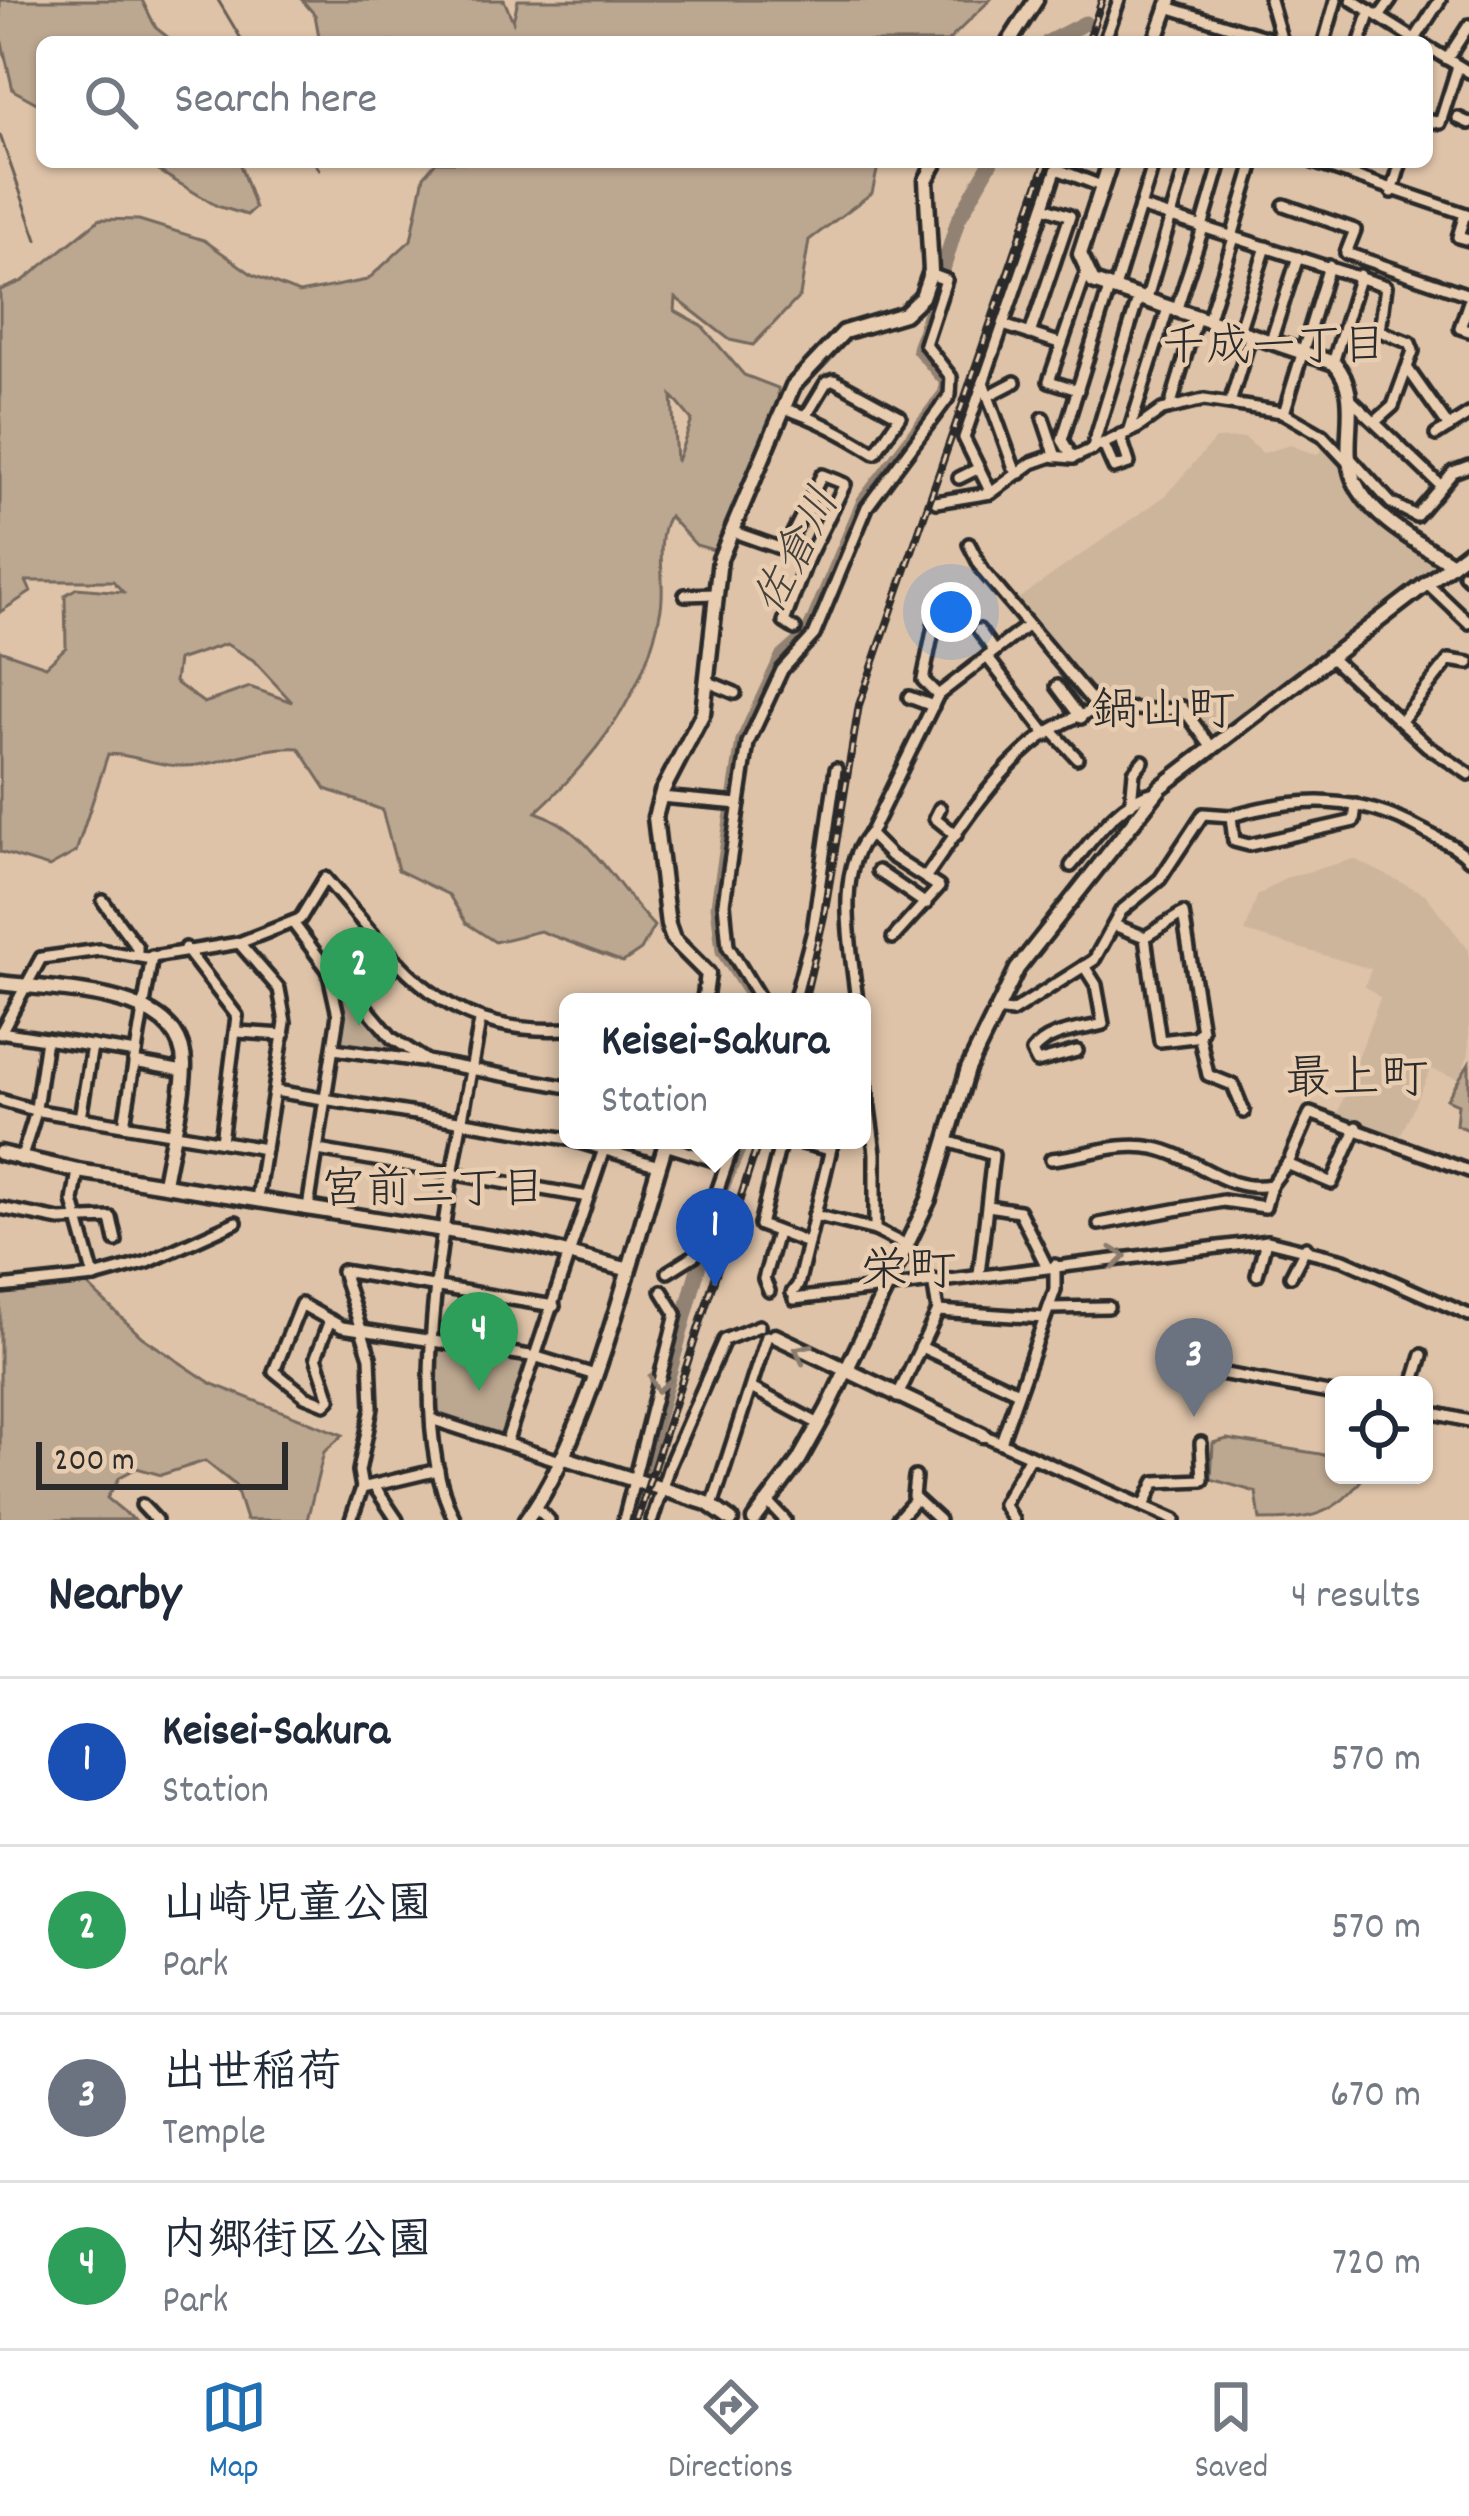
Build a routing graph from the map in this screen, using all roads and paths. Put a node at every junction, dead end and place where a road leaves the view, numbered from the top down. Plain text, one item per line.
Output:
1 (1036, 0) edge
2 (1119, 0) edge
3 (1258, 0) edge
4 (1336, 0) edge
5 (1352, 0) edge
6 (1390, 0) edge
7 (1440, 0) edge
8 (1271, 2) edge
9 (1167, 3) edge
10 (1374, 14) junction
11 (1469, 25) edge
12 (1399, 30) junction
13 (1013, 36) edge
14 (1106, 36) edge
15 (1159, 36) edge
16 (1264, 36) edge
17 (1280, 36) edge
18 (1326, 36) edge
19 (1363, 36) edge
20 (1398, 36) edge
21 (1408, 36) edge
22 (1427, 36) edge
23 (1433, 51) edge
24 (1447, 59) junction
25 (1458, 66) junction
26 (1469, 72) edge
27 (1433, 121) edge
28 (934, 168) edge
29 (1057, 168) edge
30 (1064, 168) edge
31 (1108, 168) edge
32 (1152, 168) edge
33 (1185, 168) edge
34 (1219, 168) edge
35 (1252, 168) edge
36 (1328, 168) edge
37 (1399, 168) edge
38 (1101, 186) junction
39 (1392, 192) junction
40 (1284, 205) dead end
41 (1043, 206) junction
42 (1140, 207) junction
43 (1467, 214) edge
44 (1171, 217) junction
45 (1202, 227) junction
46 (1233, 237) junction
47 (1469, 240) edge
48 (1266, 247) junction
49 (1298, 256) junction
50 (1329, 266) junction
51 (1086, 273) junction
52 (930, 274) junction
53 (1360, 275) junction
54 (1112, 290) junction
55 (1469, 298) edge
56 (1142, 300) junction
57 (1172, 309) junction
58 (1203, 319) junction
59 (1003, 325) junction
60 (1469, 331) edge
61 (1245, 332) junction
62 (1030, 334) junction
63 (1271, 341) junction
64 (1059, 343) junction
65 (1303, 351) junction
66 (1333, 363) junction
67 (1408, 369) junction
68 (983, 382) junction
69 (1016, 382) dead end
70 (1078, 390) junction
71 (988, 396) junction
72 (1350, 399) junction
73 (1230, 403) junction
74 (781, 407) junction
75 (1170, 407) junction
76 (1284, 413) junction
77 (1469, 414) edge
78 (806, 416) junction
79 (1043, 418) dead end
80 (1376, 422) junction
81 (1449, 427) junction
82 (1125, 433) junction
83 (1436, 435) dead end
84 (1103, 443) junction
85 (1092, 450) junction
86 (1056, 457) junction
87 (1073, 458) junction
88 (1351, 463) junction
89 (1469, 466) edge
90 (979, 468) junction
91 (1022, 473) junction
92 (958, 478) dead end
93 (1441, 486) junction
94 (991, 493) junction
95 (937, 502) dead end
96 (731, 531) junction
97 (969, 544) dead end
98 (784, 550) junction
99 (1469, 551) edge
100 (808, 558) junction
101 (1452, 564) junction
102 (1427, 583) junction
103 (716, 594) junction
104 (685, 596) dead end
105 (935, 621) dead end
106 (1469, 623) edge
107 (1027, 626) junction
108 (795, 629) dead end
109 (979, 630) dead end
110 (990, 654) junction
111 (1330, 658) junction
112 (1469, 663) edge
113 (706, 682) junction
114 (1057, 686) dead end
115 (734, 693) dead end
116 (938, 694) junction
117 (909, 698) dead end
118 (933, 706) junction
119 (1099, 710) junction
120 (1081, 718) junction
121 (1401, 721) junction
122 (1050, 734) junction
123 (1212, 748) junction
124 (1077, 758) dead end
125 (1143, 761) dead end
126 (836, 770) dead end
127 (1469, 774) edge
128 (1156, 792) junction
129 (660, 797) junction
130 (734, 803) junction
131 (1131, 804) junction
132 (1356, 805) junction
133 (940, 808) dead end
134 (1231, 816) junction
135 (869, 834) junction
136 (956, 835) junction
137 (1469, 860) edge
138 (1071, 866) dead end
139 (878, 871) dead end
140 (927, 875) junction
141 (104, 901) dead end
142 (926, 904) junction
143 (293, 923) junction
144 (1114, 926) junction
145 (1145, 937) junction
146 (893, 938) dead end
147 (239, 943) junction
148 (185, 948) junction
149 (136, 956) junction
150 (152, 956) junction
151 (399, 964) junction
152 (1084, 966) junction
153 (328, 970) junction
154 (0, 983) edge
155 (23, 986) junction
156 (705, 993) edge
157 (757, 993) edge
158 (797, 993) edge
159 (856, 993) edge
160 (357, 998) junction
161 (143, 1006) junction
162 (994, 1010) junction
163 (480, 1022) junction
164 (559, 1029) edge
165 (238, 1032) junction
166 (0, 1033) edge
167 (1199, 1034) junction
168 (284, 1035) junction
169 (46, 1039) junction
170 (1048, 1039) junction
171 (92, 1046) junction
172 (334, 1049) junction
173 (1077, 1051) dead end
174 (135, 1058) junction
175 (427, 1061) junction
176 (1051, 1061) junction
177 (472, 1070) junction
178 (183, 1071) junction
179 (559, 1085) edge
180 (275, 1091) junction
181 (0, 1100) edge
182 (326, 1100) junction
183 (36, 1111) junction
184 (1244, 1112) dead end
185 (80, 1118) junction
186 (463, 1122) junction
187 (871, 1123) edge
188 (124, 1125) junction
189 (1357, 1127) junction
190 (172, 1133) junction
191 (559, 1138) edge
192 (221, 1141) junction
193 (946, 1141) junction
194 (266, 1149) junction
195 (603, 1149) edge
196 (617, 1149) edge
197 (664, 1149) edge
198 (685, 1149) edge
199 (731, 1149) edge
200 (779, 1149) edge
201 (830, 1149) edge
202 (317, 1150) junction
203 (0, 1153) edge
204 (1051, 1159) dead end
205 (21, 1160) junction
206 (725, 1164) junction
207 (1287, 1164) junction
208 (658, 1166) junction
209 (1469, 1171) edge
210 (78, 1172) junction
211 (455, 1172) junction
212 (164, 1184) junction
213 (1271, 1185) junction
214 (589, 1197) junction
215 (257, 1199) junction
216 (988, 1206) junction
217 (308, 1208) junction
218 (3, 1209) edge
219 (814, 1215) junction
220 (78, 1221) junction
221 (236, 1222) dead end
222 (1099, 1224) dead end
223 (0, 1225) edge
224 (446, 1230) junction
225 (875, 1230) junction
226 (777, 1233) junction
227 (116, 1241) dead end
228 (1266, 1241) junction
229 (808, 1243) junction
230 (907, 1246) junction
231 (1306, 1247) junction
232 (572, 1253) junction
233 (1050, 1265) junction
234 (626, 1269) junction
235 (668, 1272) dead end
236 (980, 1274) junction
237 (1257, 1275) dead end
238 (1291, 1276) dead end
239 (94, 1277) junction
240 (932, 1280) junction
241 (887, 1286) junction
242 (0, 1287) edge
243 (436, 1287) junction
244 (662, 1291) dead end
245 (769, 1291) dead end
246 (554, 1306) junction
247 (1108, 1307) dead end
248 (938, 1311) junction
249 (1047, 1313) junction
250 (1469, 1316) edge
251 (330, 1320) junction
252 (759, 1325) dead end
253 (358, 1328) junction
254 (771, 1336) joint
255 (428, 1338) junction
256 (921, 1347) junction
257 (1422, 1355) dead end
258 (536, 1357) junction
259 (845, 1373) junction
260 (1220, 1373) dead end
261 (592, 1374) junction
262 (1416, 1376) edge
263 (751, 1388) junction
264 (1018, 1391) junction
265 (1325, 1392) edge
266 (897, 1397) junction
267 (1433, 1413) edge
268 (434, 1420) junction
269 (1469, 1421) edge
270 (819, 1424) junction
271 (983, 1435) joint
272 (1001, 1442) junction
273 (506, 1443) junction
274 (1202, 1443) dead end
275 (1030, 1456) junction
276 (561, 1459) junction
277 (438, 1470) junction
278 (915, 1477) dead end
279 (636, 1481) junction
280 (368, 1487) junction
281 (664, 1489) junction
282 (916, 1499) junction
283 (769, 1503) junction
284 (142, 1504) dead end
285 (712, 1506) junction
286 (1144, 1506) junction
287 (536, 1507) junction
288 (156, 1520) edge
289 (351, 1520) edge
290 (398, 1520) edge
291 (455, 1520) edge
292 (526, 1520) edge
293 (550, 1520) edge
294 (624, 1520) edge
295 (652, 1520) edge
296 (731, 1520) edge
297 (754, 1520) edge
298 (785, 1520) edge
299 (897, 1520) edge
300 (938, 1520) edge
301 (1013, 1520) edge
302 (1175, 1520) edge

1 - 13 street
2 - 14 street
3 - 8 street
4 - 18 street
5 - 10 street
6 - 10 street
7 - 22 street
8 - 17 street
9 - 15 street
9 - 16 street
10 - 12 street
10 - 19 street
11 - 24 street
12 - 20 street
12 - 21 street
23 - 24 street
24 - 25 street
25 - 26 street
25 - 27 street
28 - 52 street
29 - 41 street
30 - 38 street
31 - 38 street
32 - 42 street
33 - 44 street
34 - 45 street
35 - 46 street
36 - 39 street
37 - 39 street
38 - 51 street
39 - 43 street
40 - 55 street
41 - 59 street
41 - 62 street
42 - 44 street
42 - 54 street
43 - 47 street
44 - 45 street
44 - 56 street
45 - 46 street
45 - 57 street
46 - 48 street
46 - 58 street
48 - 49 street
48 - 61 street
49 - 50 street
49 - 63 street
50 - 53 street
50 - 65 street
51 - 54 street
51 - 64 street
52 - 74 street
52 - 130 street
53 - 66 street
53 - 67 street
54 - 56 street
54 - 70 street
55 - 60 street
56 - 57 street
56 - 85 street
57 - 58 street
57 - 82 street
58 - 61 street
58 - 75 street
59 - 62 street
59 - 68 street
61 - 63 street
61 - 73 street
62 - 64 street
63 - 65 street
64 - 70 street
65 - 66 street
65 - 76 street
66 - 72 street
67 - 80 street
67 - 81 street
68 - 71 street
68 - 90 street
69 - 71 street
70 - 87 street
71 - 91 street
72 - 80 street
72 - 88 street
73 - 75 street
73 - 76 street
74 - 78 street
74 - 96 street
75 - 82 street
76 - 88 street
77 - 81 street
78 - 78 street
79 - 86 street
80 - 93 street
81 - 83 street
82 - 84 street
82 - 84 street
84 - 85 street
85 - 87 street
86 - 87 street
86 - 91 street
88 - 93 street
88 - 101 street
89 - 93 street
90 - 92 street
90 - 94 street
91 - 94 street
94 - 95 street
96 - 98 street
96 - 103 street
97 - 107 street
98 - 100 street
98 - 100 street
99 - 101 street
100 - 108 street
101 - 102 street
102 - 106 street
102 - 111 street
103 - 104 street
103 - 113 street
105 - 116 street
107 - 110 street
107 - 119 street
109 - 110 street
110 - 116 street
110 - 122 street
111 - 121 street
111 - 123 street
112 - 121 street
113 - 115 street
113 - 129 street
114 - 120 street
116 - 118 street
117 - 118 street
118 - 135 street
119 - 120 street
119 - 123 street
120 - 122 street
121 - 127 street
122 - 124 street
122 - 136 street
123 - 128 street
125 - 131 street
126 - 158 street
128 - 131 street
128 - 162 street
129 - 130 street
129 - 156 street
130 - 157 street
131 - 138 street
132 - 134 street
132 - 134 street
132 - 137 street
133 - 136 street
134 - 144 street
135 - 140 street
135 - 159 street
136 - 140 street
139 - 142 street
140 - 142 street
141 - 149 street
142 - 146 street
143 - 147 street
143 - 151 street
143 - 153 street
144 - 145 street
144 - 152 street
145 - 167 street
145 - 167 street
147 - 148 street
147 - 168 street
148 - 150 street
148 - 165 street
149 - 150 street
149 - 155 street
150 - 161 street
151 - 160 street
151 - 163 street
152 - 162 street
152 - 170 street
153 - 160 street
153 - 172 street
154 - 155 street
155 - 161 street
155 - 166 street
160 - 175 street
161 - 174 street
161 - 178 street
162 - 193 street
163 - 164 street
163 - 177 street
165 - 168 street
165 - 192 street
166 - 169 street
167 - 184 street
168 - 180 street
169 - 171 street
169 - 183 street
170 - 176 street
170 - 176 street
171 - 174 street
171 - 185 street
172 - 175 street
172 - 182 street
173 - 176 street
174 - 178 street
174 - 188 street
175 - 177 street
177 - 179 street
177 - 186 street
178 - 190 street
180 - 182 street
180 - 194 street
181 - 183 street
182 - 186 street
182 - 202 street
183 - 185 street
183 - 205 street
185 - 188 street
186 - 191 street
186 - 211 street
187 - 225 street
188 - 190 street
189 - 207 street
189 - 207 street
189 - 209 street
190 - 192 street
190 - 212 street
192 - 194 street
193 - 216 street
193 - 230 street
194 - 215 street
195 - 214 street
196 - 208 street
197 - 208 street
198 - 206 street
199 - 206 street
200 - 226 street
201 - 219 street
202 - 211 street
202 - 217 street
203 - 205 street
204 - 213 street
205 - 210 street
206 - 235 street
207 - 213 street
208 - 234 street
210 - 212 street
210 - 220 street
211 - 214 street
211 - 224 street
212 - 215 street
213 - 222 street
214 - 232 street
215 - 217 street
216 - 233 street
216 - 236 street
217 - 224 street
218 - 220 street
218 - 223 street
219 - 225 street
219 - 229 street
220 - 227 street
220 - 239 street
221 - 239 street
224 - 232 street
224 - 243 street
225 - 230 street
226 - 229 street
226 - 245 street
228 - 231 street
233 -> 228 street
228 - 237 street
229 - 241 street
230 - 241 street
231 - 238 street
231 - 250 street
232 - 234 street
232 - 246 street
233 - 236 street
233 - 249 street
234 - 261 street
236 - 240 street
239 - 242 street
240 - 241 street
240 - 248 street
241 - 259 street
243 - 246 street
243 - 253 street
243 - 255 street
244 -> 279 street
246 - 258 street
247 - 249 street
248 - 249 street
248 - 256 street
249 - 264 street
251 - 251 street
251 - 253 street
252 - 281 street
253 - 255 street
253 - 280 street
259 -> 254 street
254 - 263 street
255 - 258 street
255 - 268 street
256 - 264 street
256 - 266 street
257 - 262 street
258 - 261 street
258 - 273 street
259 - 266 street
259 - 270 street
260 - 265 street
261 - 276 street
263 - 270 street
263 - 285 street
264 - 272 street
266 - 271 street
267 - 269 street
268 - 273 street
268 - 277 street
270 - 283 street
271 - 272 street
272 - 275 street
273 - 276 street
274 - 286 street
275 - 286 street
275 - 301 street
276 - 279 street
276 - 287 street
277 - 280 street
277 - 291 street
278 - 282 street
279 - 281 street
279 - 294 street
280 - 289 street
280 - 290 street
281 - 285 street
281 - 295 street
282 - 299 street
282 - 300 street
283 - 297 street
283 - 298 street
284 - 288 street
285 - 296 street
286 - 302 street
287 - 292 street
287 - 293 street

